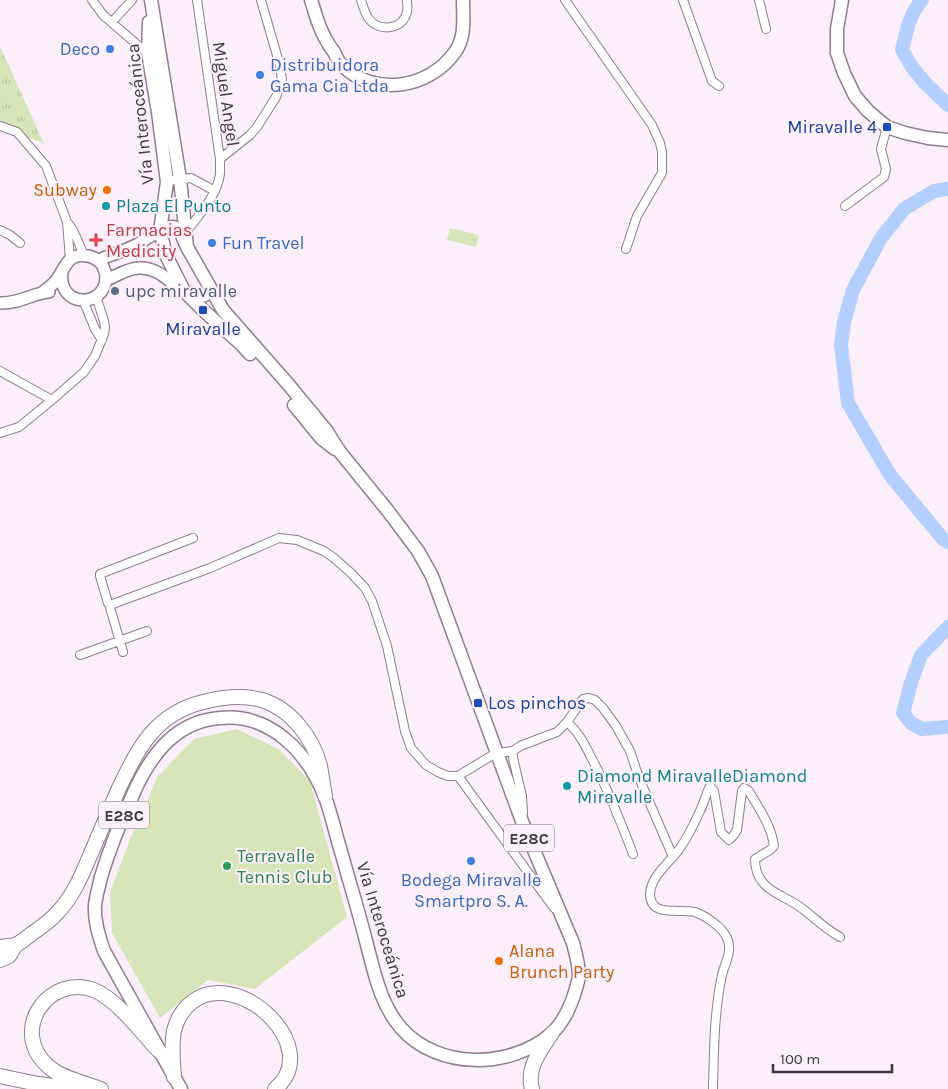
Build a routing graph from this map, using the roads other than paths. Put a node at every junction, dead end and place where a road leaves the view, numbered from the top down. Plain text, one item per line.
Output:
1 (92, 0) edge
2 (132, 0) edge
3 (197, 0) edge
4 (260, 0) edge
5 (311, 0) edge
6 (361, 0) edge
7 (407, 0) edge
8 (463, 0) edge
9 (565, 0) edge
10 (684, 0) edge
11 (759, 0) edge
12 (842, 0) edge
13 (151, 1) edge
14 (112, 22) junction
15 (766, 29) dead end
16 (148, 54) junction
17 (162, 71) junction
18 (719, 86) dead end
19 (0, 126) edge
20 (887, 127) junction
21 (948, 140) edge
22 (220, 159) junction
23 (174, 180) junction
24 (215, 191) junction
25 (845, 206) dead end
26 (67, 222) junction
27 (0, 230) edge
28 (160, 231) junction
29 (186, 232) junction
30 (20, 243) dead end
31 (187, 247) junction
32 (626, 249) dead end
33 (84, 255) junction
34 (70, 259) junction
35 (98, 260) junction
36 (62, 271) junction
37 (106, 280) junction
38 (184, 291) junction
39 (212, 291) junction
40 (44, 292) junction
41 (66, 292) junction
42 (96, 296) junction
43 (83, 300) junction
44 (0, 303) edge
45 (102, 340) junction
46 (0, 371) edge
47 (52, 400) junction
48 (0, 432) edge
49 (340, 452) junction
50 (192, 538) dead end
51 (109, 604) junction
52 (147, 631) dead end
53 (120, 641) junction
54 (123, 652) dead end
55 (80, 654) dead end
56 (567, 722) junction
57 (513, 751) junction
58 (498, 753) junction
59 (458, 776) junction
60 (324, 796) junction
61 (523, 824) junction
62 (633, 854) dead end
63 (673, 857) junction
64 (564, 922) junction
65 (840, 937) dead end
66 (16, 945) junction
67 (0, 947) edge
68 (0, 960) edge
69 (552, 1033) junction
70 (159, 1051) junction
71 (0, 1076) edge
72 (174, 1077) junction
73 (75, 1089) edge
74 (101, 1089) edge
75 (181, 1089) edge
76 (275, 1089) edge
77 (532, 1089) edge
78 (713, 1089) edge

1 - 14 street
2 - 14 street
3 - 22 street, Miguel Angel
4 - 22 street
5 - 8 main road
6 - 7 street
9 - 32 street
10 - 18 street
11 - 15 street
12 - 20 main road
13 - 16 main road, Vía Interoceánica
13 - 17 main road, Vía Interoceánica
14 - 16 street
16 - 17 street
16 - 23 main road, Vía Interoceánica
17 - 23 main road, Vía Interoceánica
19 - 26 street
20 - 21 main road
20 - 25 street
22 - 24 street, Miguel Angel
23 - 24 street
23 - 28 main road, Vía Interoceánica
23 - 29 main road, Vía Interoceánica
24 - 29 street, Miguel Angel
26 - 33 street
26 - 34 street
27 - 30 street
28 - 31 street
28 - 35 street
28 - 38 main road, Vía Interoceánica
29 - 31 main road, Vía Interoceánica
31 - 39 main road, Vía Interoceánica
33 - 34 street
33 - 35 street
34 - 36 street
35 - 37 street
36 - 40 street
36 - 41 street
37 - 38 street
37 - 42 street
38 - 39 street
38 - 49 main road, Vía Interoceánica
39 - 49 main road, Vía Interoceánica
40 - 41 street
40 - 44 street
41 - 43 street
42 - 43 street
42 - 45 street
43 - 45 street
45 - 47 street
46 - 47 street
47 - 48 street
49 - 58 main road, Vía Interoceánica / E28C
50 - 51 street
51 - 53 street
51 - 59 street
52 - 53 street
53 - 54 street
53 - 55 street
56 - 57 street
56 - 62 street
56 - 63 street
57 - 58 street
57 - 61 street
58 - 59 street
58 - 61 main road, Vía Interoceánica / E28C
59 - 64 street
60 - 66 highway
60 - 69 main road, Vía Interoceánica / E28C
60 - 70 main road, Vía Interoceánica / E28C
61 - 64 main road, Vía Interoceánica / E28C
63 - 65 street
63 - 78 street
64 - 69 main road, Vía Interoceánica / E28C
66 - 67 highway
66 - 68 highway
69 - 77 highway
70 - 72 main road, Vía Interoceánica / E28C
70 - 74 highway
71 - 73 highway
72 - 75 main road, Vía Interoceánica / E28C
72 - 76 highway

